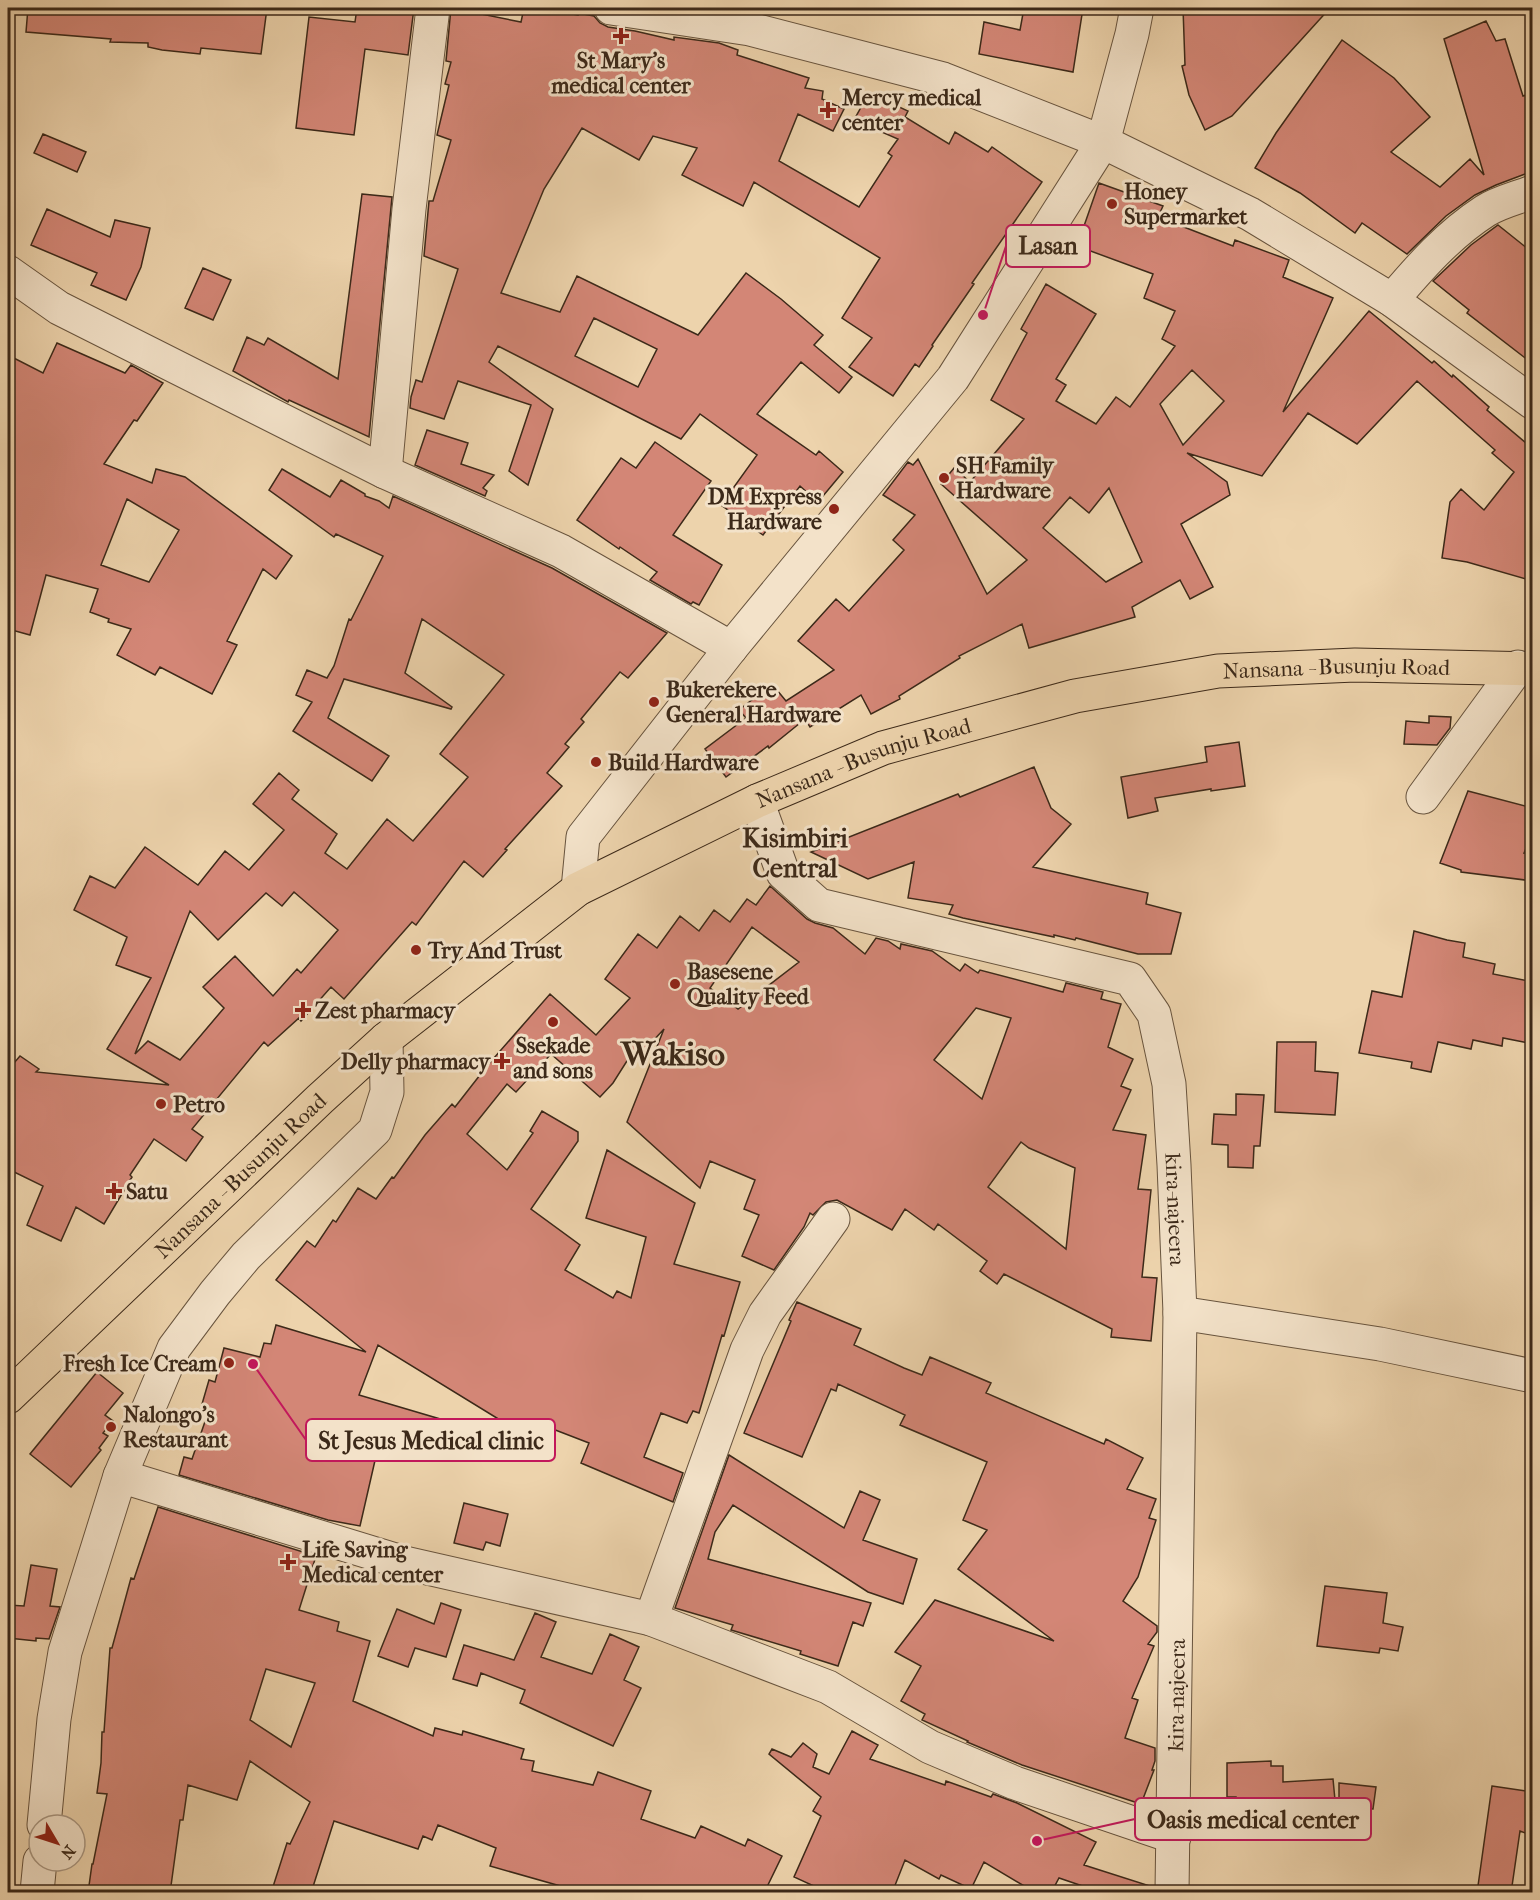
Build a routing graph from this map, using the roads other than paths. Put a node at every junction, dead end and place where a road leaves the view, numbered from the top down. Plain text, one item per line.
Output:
1 (433, 8) edge
2 (610, 8) edge
3 (1137, 8) edge
4 (1103, 142) junction
5 (1533, 192) edge
6 (8, 272) edge
7 (1392, 300) junction
8 (1533, 402) edge
9 (385, 472) junction
10 (731, 648) junction
11 (1525, 668) edge
12 (1423, 797) dead end
13 (757, 801) junction
14 (578, 889) junction
15 (386, 1039) junction
16 (833, 1219) dead end
17 (1180, 1313) junction
18 (1533, 1376) edge
19 (8, 1397) edge
20 (120, 1476) junction
21 (651, 1619) junction
22 (45, 1813) edge
23 (1174, 1837) junction
24 (39, 1873) edge
25 (37, 1893) edge
26 (1172, 1893) edge

1 - 9 street
2 - 4 street
3 - 4 street
4 - 7 street
4 - 10 street
5 - 7 street
6 - 9 street
7 - 8 street
9 - 10 street
10 - 14 street
11 - 12 street
11 - 13 main road, Nansana - Busunju Road
13 - 14 main road, Nansana - Busunju Road
13 - 17 street, kira-najeera
14 - 15 main road, Nansana - Busunju Road
15 - 19 main road, Nansana - Busunju Road
15 - 20 street
16 - 21 street
17 - 18 street
17 - 23 street, kira-najeera
20 - 21 street
20 - 22 street
21 - 23 street
23 - 26 street, kira-najeera
24 - 25 street

